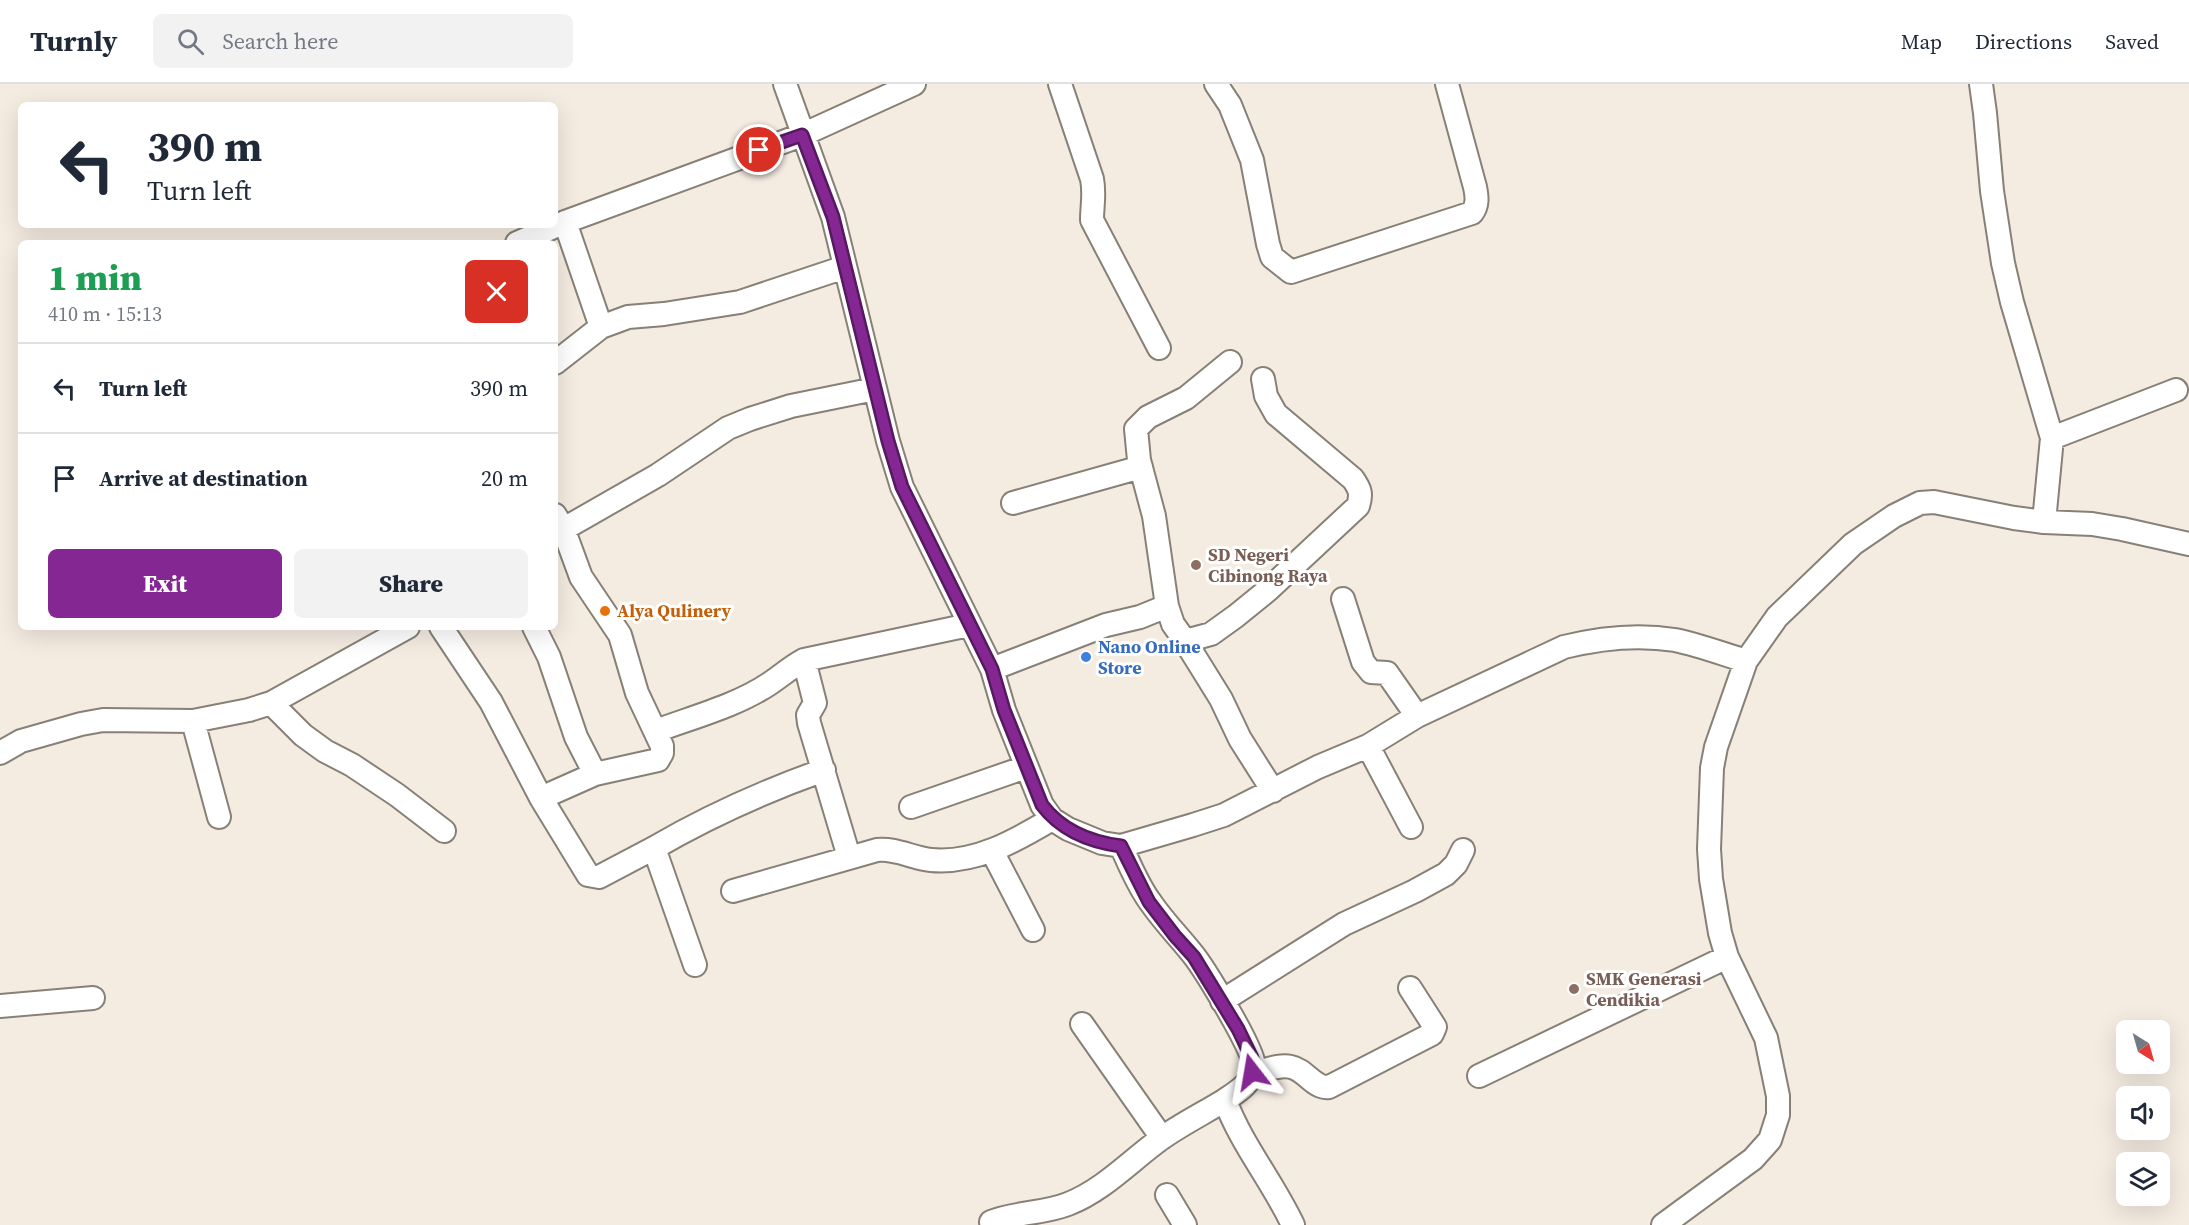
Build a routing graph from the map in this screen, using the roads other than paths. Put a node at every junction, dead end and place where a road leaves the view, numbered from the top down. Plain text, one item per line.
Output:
1 (785, 84) edge
2 (914, 84) edge
3 (1060, 84) edge
4 (1216, 84) edge
5 (1447, 84) edge
6 (1981, 84) edge
7 (802, 135) junction
8 (565, 222) junction
9 (558, 225) edge
10 (551, 228) edge
11 (524, 240) edge
12 (845, 267) junction
13 (601, 327) junction
14 (1159, 348) dead end
15 (558, 361) edge
16 (1230, 362) dead end
17 (1263, 379) dead end
18 (875, 389) junction
19 (2176, 390) dead end
20 (2052, 438) junction
21 (1142, 467) junction
22 (1013, 502) dead end
23 (2044, 522) junction
24 (558, 526) edge
25 (2189, 544) edge
26 (1343, 599) dead end
27 (1167, 606) junction
28 (969, 625) junction
29 (403, 630) edge
30 (443, 630) edge
31 (536, 630) edge
32 (1185, 641) junction
33 (804, 660) junction
34 (1746, 661) junction
35 (992, 669) junction
36 (271, 703) junction
37 (1417, 716) junction
38 (193, 721) junction
39 (656, 731) junction
40 (1368, 746) junction
41 (0, 753) edge
42 (1026, 767) junction
43 (824, 770) junction
44 (595, 774) junction
45 (1273, 791) junction
46 (542, 798) junction
47 (911, 807) dead end
48 (219, 817) dead end
49 (1052, 819) junction
50 (1412, 827) dead end
51 (444, 831) dead end
52 (1121, 846) junction
53 (654, 848) junction
54 (1462, 850) dead end
55 (992, 851) junction
56 (849, 857) junction
57 (733, 891) dead end
58 (1033, 930) dead end
59 (1727, 957) junction
60 (695, 965) dead end
61 (1410, 988) dead end
62 (93, 998) dead end
63 (1222, 1001) junction
64 (0, 1006) edge
65 (1082, 1024) dead end
66 (1252, 1072) junction
67 (1479, 1076) dead end
68 (1225, 1100) junction
69 (1162, 1138) junction
70 (1167, 1195) dead end
71 (991, 1222) dead end
72 (1185, 1225) edge
73 (1293, 1225) edge
74 (1663, 1225) edge

1 - 7 street
2 - 7 street
3 - 14 street
4 - 5 street
6 - 20 street
7 - 8 street
7 - 12 street
8 - 9 street
8 - 13 street
10 - 11 street
12 - 13 street
12 - 18 street
13 - 15 street
16 - 21 street
17 - 32 street
18 - 24 street
18 - 28 street
19 - 20 street
20 - 23 street
21 - 22 street
21 - 27 street
23 - 25 street
23 - 34 street
24 - 39 street
26 - 37 street
27 - 32 street
27 - 35 street
28 - 33 street
28 - 35 street
29 - 36 street
30 - 46 street
31 - 44 street
32 - 45 street
33 - 39 street
33 - 43 street
34 - 37 street
34 - 59 street
35 - 42 street
36 - 38 street
36 - 51 street
37 - 40 street
38 - 41 street
38 - 48 street
39 - 44 street
40 - 45 street
40 - 50 street
42 - 47 street
42 - 49 street
43 - 53 street
43 - 56 street
44 - 46 street
45 - 52 street
46 - 53 street
49 - 52 street
49 - 55 street
52 - 63 street
53 - 60 street
54 - 63 street
55 - 56 street
55 - 58 street
56 - 57 street
59 - 67 street
59 - 74 street
61 - 66 street
62 - 64 street
63 - 66 street
65 - 69 street
66 - 68 street
68 - 69 street
68 - 73 street
69 - 71 street
70 - 72 street

